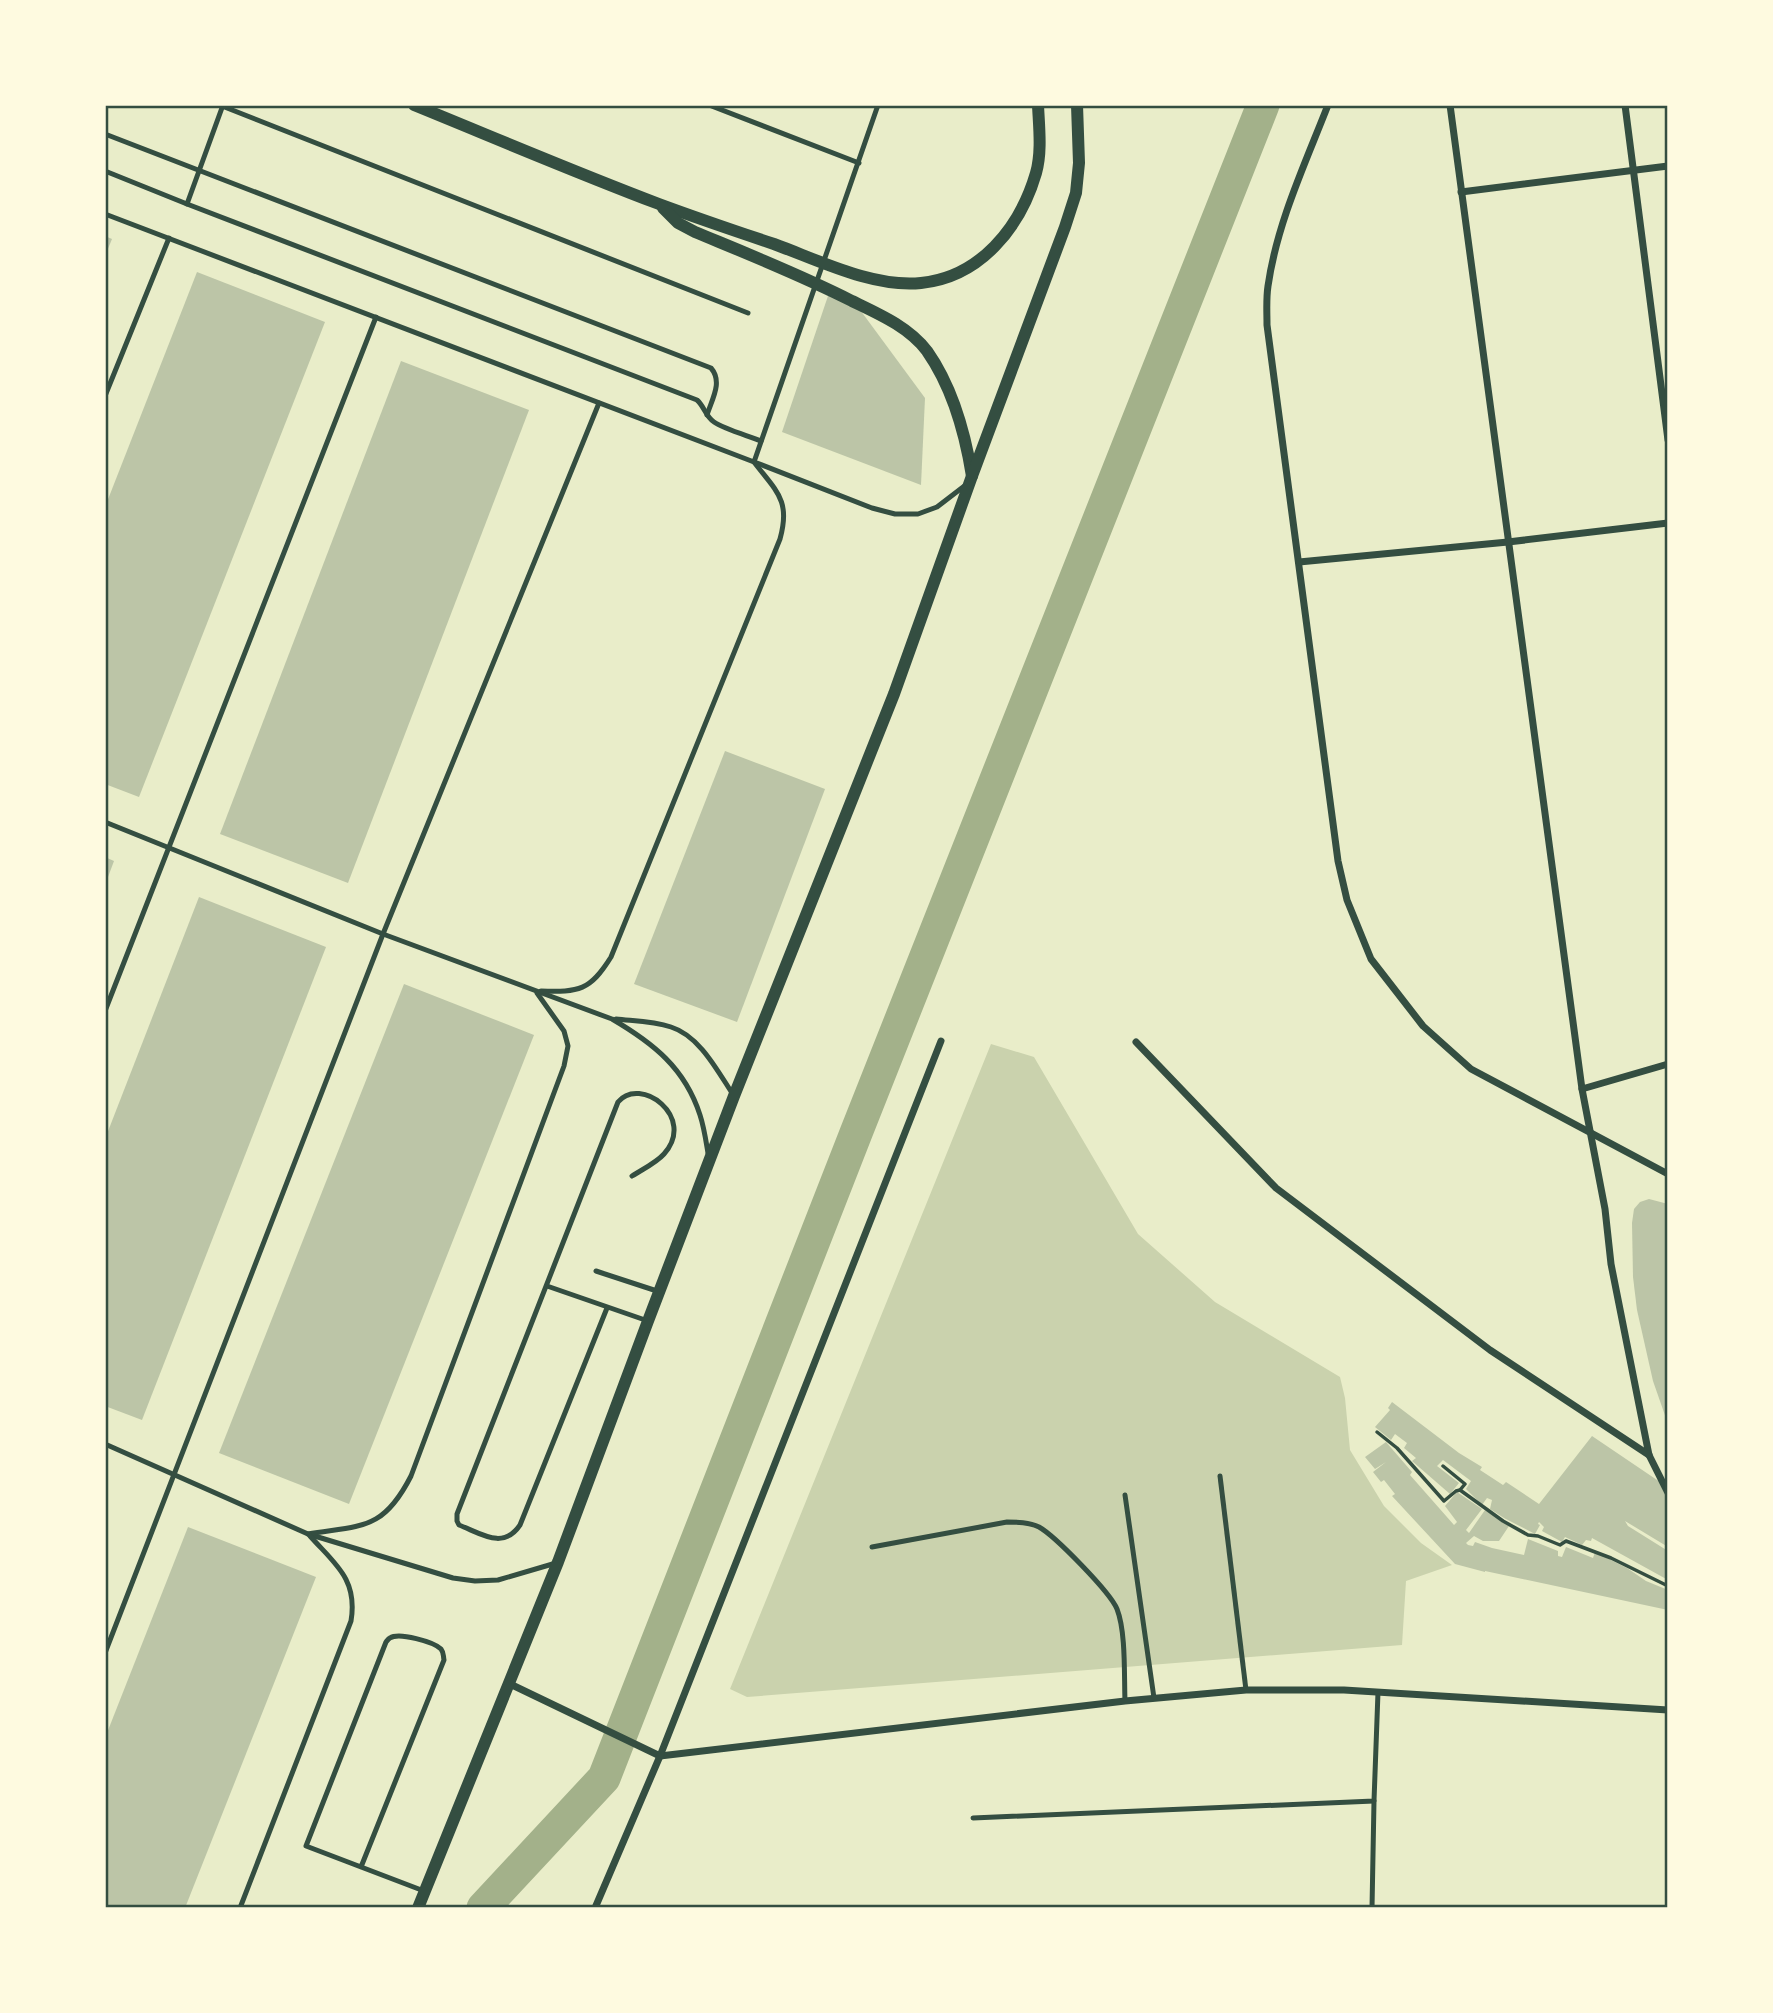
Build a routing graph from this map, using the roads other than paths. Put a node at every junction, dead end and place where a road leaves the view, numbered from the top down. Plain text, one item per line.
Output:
1 (414, 105) edge
2 (709, 105) edge
3 (878, 105) edge
4 (1038, 105) edge
5 (1077, 105) edge
6 (1328, 105) edge
7 (1450, 105) edge
8 (1625, 105) edge
9 (223, 106) edge
10 (105, 134) edge
11 (859, 163) junction
12 (1668, 166) edge
13 (105, 170) edge
14 (1633, 170) junction
15 (199, 171) junction
16 (1461, 192) junction
17 (187, 204) junction
18 (660, 204) junction
19 (105, 214) edge
20 (169, 238) junction
21 (823, 262) junction
22 (816, 283) junction
23 (748, 313) dead end
24 (376, 317) junction
25 (105, 396) edge
26 (598, 403) junction
27 (707, 415) junction
28 (1668, 440) edge
29 (761, 441) junction
30 (754, 462) junction
31 (971, 479) junction
32 (1668, 523) edge
33 (1508, 542) junction
34 (1299, 562) junction
35 (105, 822) edge
36 (168, 849) junction
37 (383, 934) junction
38 (535, 991) junction
39 (105, 1011) edge
40 (612, 1019) junction
41 (941, 1041) dead end
42 (1136, 1042) dead end
43 (1668, 1064) edge
44 (1582, 1089) junction
45 (734, 1096) junction
46 (1591, 1132) junction
47 (710, 1160) junction
48 (1668, 1174) edge
49 (632, 1176) dead end
50 (596, 1271) dead end
51 (547, 1286) junction
52 (660, 1292) junction
53 (607, 1308) junction
54 (648, 1321) junction
55 (105, 1444) edge
56 (1649, 1455) junction
57 (174, 1474) junction
58 (1220, 1476) dead end
59 (1668, 1493) edge
60 (1125, 1496) dead end
61 (308, 1534) junction
62 (872, 1547) dead end
63 (558, 1562) junction
64 (105, 1653) edge
65 (509, 1683) junction
66 (1246, 1690) junction
67 (1378, 1692) junction
68 (1154, 1698) junction
69 (1125, 1701) junction
70 (1668, 1710) edge
71 (660, 1756) junction
72 (1374, 1801) junction
73 (973, 1818) dead end
74 (361, 1867) junction
75 (425, 1891) junction
76 (240, 1908) edge
77 (418, 1908) edge
78 (595, 1908) edge
79 (1372, 1908) edge

1 - 18 street
2 - 11 lane
3 - 11 lane
4 - 21 street
5 - 31 street
6 - 34 street
7 - 16 street
8 - 14 street
9 - 15 lane
9 - 23 lane
10 - 15 lane
11 - 21 lane
12 - 14 street
13 - 17 lane
14 - 16 street
14 - 28 street
15 - 17 lane
15 - 27 lane
16 - 33 street
17 - 27 lane
18 - 21 street
18 - 22 street
19 - 20 lane
20 - 24 lane
20 - 25 lane
21 - 22 lane
22 - 29 lane
22 - 31 street
24 - 26 lane
24 - 36 lane
26 - 30 lane
26 - 37 lane
27 - 29 lane
29 - 30 lane
30 - 31 lane
30 - 38 lane
31 - 45 street
32 - 33 street
33 - 34 street
33 - 44 street
34 - 46 street
35 - 36 lane
36 - 37 lane
36 - 39 lane
37 - 38 lane
37 - 57 lane
38 - 40 lane
38 - 61 lane
40 - 45 lane
40 - 47 lane
41 - 71 street
42 - 56 street
43 - 44 street
44 - 46 street
45 - 47 street
46 - 48 street
46 - 56 street
47 - 52 street
49 - 51 lane
50 - 52 lane
51 - 53 lane
51 - 53 lane
52 - 54 street
53 - 54 lane
54 - 63 street
55 - 57 lane
56 - 59 street
57 - 61 lane
57 - 64 lane
58 - 66 lane
60 - 68 lane
61 - 63 lane
61 - 76 lane
62 - 69 lane
63 - 65 street
65 - 71 street
65 - 75 street
66 - 67 street
66 - 68 street
67 - 70 street
67 - 72 lane
68 - 69 street
69 - 71 street
71 - 78 street
72 - 73 lane
72 - 79 lane
74 - 74 lane
74 - 75 lane
75 - 77 street

